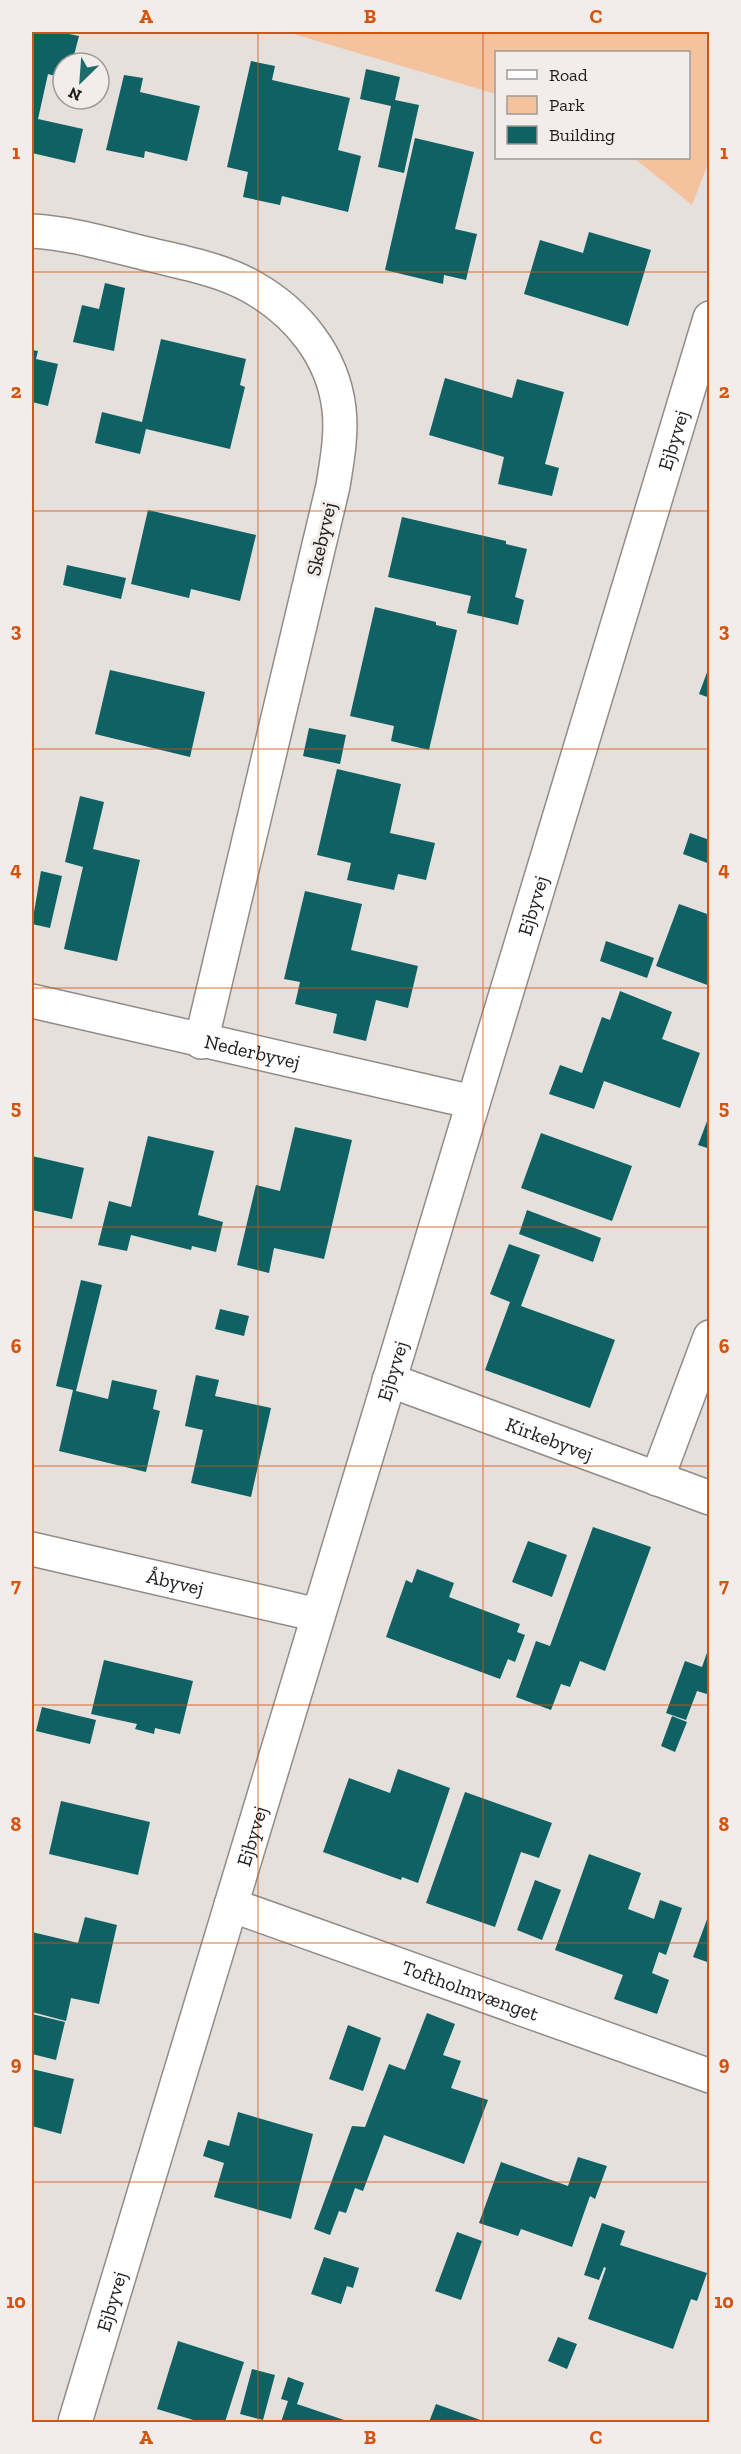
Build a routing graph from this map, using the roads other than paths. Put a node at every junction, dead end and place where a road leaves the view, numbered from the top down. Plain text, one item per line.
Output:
1 (32, 231) edge
2 (710, 318) edge
3 (32, 1001) edge
4 (201, 1042) junction
5 (473, 1102) junction
6 (710, 1337) edge
7 (389, 1380) junction
8 (657, 1479) junction
9 (710, 1498) edge
10 (32, 1549) edge
11 (318, 1615) junction
12 (231, 1905) junction
13 (710, 2076) edge
14 (75, 2422) edge

1 - 4 street, Skebyvej
2 - 5 street, Ejbyvej
3 - 4 street, Nederbyvej
4 - 5 street, Nederbyvej
5 - 7 street, Ejbyvej
6 - 8 street
7 - 8 street, Kirkebyvej
7 - 11 street, Ejbyvej
8 - 9 street, Kirkebyvej
10 - 11 street, Åbyvej
11 - 12 street, Ejbyvej
12 - 13 street, Toftholmvænget
12 - 14 street, Ejbyvej

